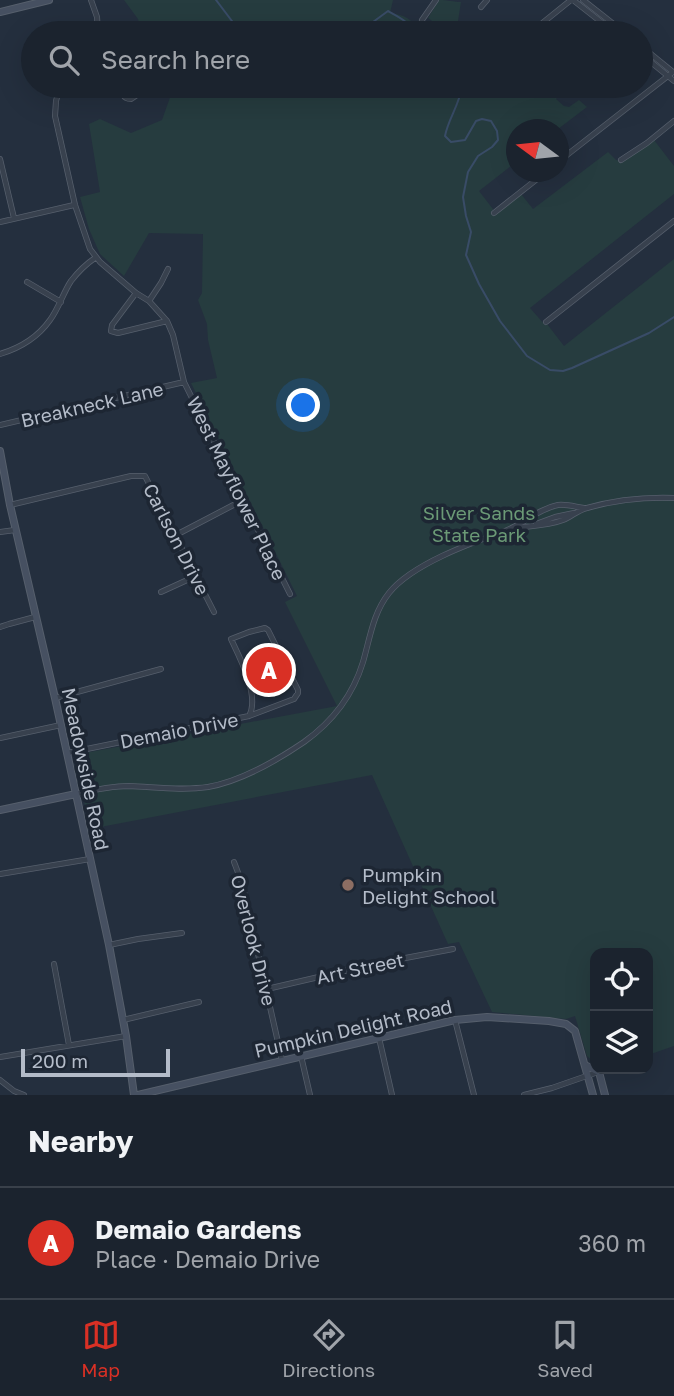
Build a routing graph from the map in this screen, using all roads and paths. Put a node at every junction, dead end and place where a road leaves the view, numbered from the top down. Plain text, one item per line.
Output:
1 (49, 0) edge
2 (91, 0) edge
3 (436, 0) edge
4 (487, 0) edge
5 (572, 0) edge
6 (583, 0) edge
7 (481, 7) dead end
8 (0, 12) edge
9 (422, 20) dead end
10 (97, 21) edge
11 (545, 21) edge
12 (598, 21) edge
13 (610, 21) edge
14 (653, 55) edge
15 (653, 64) edge
16 (674, 72) edge
17 (668, 76) junction
18 (674, 81) edge
19 (653, 88) edge
20 (57, 98) edge
21 (640, 98) edge
22 (674, 121) edge
23 (569, 153) edge
24 (0, 159) edge
25 (621, 160) dead end
26 (533, 182) edge
27 (75, 205) junction
28 (494, 213) dead end
29 (14, 218) junction
30 (674, 221) edge
31 (0, 222) edge
32 (95, 258) junction
33 (168, 269) dead end
34 (27, 282) dead end
35 (136, 293) junction
36 (61, 302) junction
37 (149, 302) junction
38 (167, 321) junction
39 (546, 322) dead end
40 (0, 354) edge
41 (184, 382) junction
42 (0, 425) edge
43 (0, 451) edge
44 (674, 498) edge
45 (243, 500) junction
46 (10, 505) junction
47 (584, 508) junction
48 (513, 528) junction
49 (15, 530) junction
50 (0, 532) edge
51 (176, 535) junction
52 (197, 576) junction
53 (160, 592) dead end
54 (290, 594) dead end
55 (214, 612) dead end
56 (36, 617) junction
57 (0, 628) edge
58 (161, 669) dead end
59 (55, 698) junction
60 (249, 716) junction
61 (61, 725) junction
62 (0, 738) edge
63 (67, 753) junction
64 (76, 794) junction
65 (0, 810) edge
66 (90, 859) junction
67 (234, 862) dead end
68 (0, 874) edge
69 (183, 933) dead end
70 (109, 946) junction
71 (453, 949) dead end
72 (54, 964) dead end
73 (267, 989) junction
74 (200, 1002) dead end
75 (123, 1020) junction
76 (455, 1020) junction
77 (126, 1036) junction
78 (379, 1038) junction
79 (69, 1045) junction
80 (300, 1056) junction
81 (0, 1058) edge
82 (282, 1060) junction
83 (585, 1065) junction
84 (590, 1068) edge
85 (591, 1074) edge
86 (599, 1074) edge
87 (587, 1075) junction
88 (0, 1080) edge
89 (16, 1093) edge
90 (24, 1095) edge
91 (136, 1095) edge
92 (310, 1095) edge
93 (392, 1095) edge
94 (474, 1095) edge
95 (524, 1095) edge
96 (593, 1095) edge
97 (605, 1095) edge

1 - 8 street
2 - 10 street
3 - 9 street
4 - 7 street
5 - 11 street
5 - 12 street
6 - 13 street
14 - 16 street
15 - 17 street
16 - 17 street
17 - 18 street
17 - 19 street
20 - 27 street
21 - 23 street
22 - 25 street
24 - 29 street
26 - 28 street
27 - 29 street
27 - 32 street
29 - 31 street
30 - 39 street
32 - 35 street
32 - 36 street
33 - 37 street
34 - 36 street
35 - 37 street
35 - 38 street
36 - 40 street
37 - 38 street
38 - 41 street, West Mayflower Place
41 - 42 street, Breakneck Lane
41 - 45 street, West Mayflower Place
43 - 46 street, Meadowside Road
44 - 47 street
45 - 51 street
45 - 54 street, West Mayflower Place
46 - 49 street, Meadowside Road
46 - 51 street, Carlson Drive
47 - 48 street
47 - 48 street
48 - 64 street
49 - 50 street
49 - 56 street, Meadowside Road
51 - 52 street, Carlson Drive
52 - 53 street
52 - 55 street, Carlson Drive
56 - 57 street
56 - 59 street, Meadowside Road
58 - 59 street
59 - 61 street, Meadowside Road
60 - 60 street, Demaio Drive
60 - 63 street, Demaio Drive
61 - 62 street
61 - 63 street, Meadowside Road
63 - 64 street, Meadowside Road
64 - 65 street
64 - 66 street, Meadowside Road
66 - 68 street
66 - 70 street, Meadowside Road
67 - 73 street, Overlook Drive
69 - 70 street
70 - 75 street, Meadowside Road
71 - 73 street, Art Street
72 - 79 street
73 - 82 street, Overlook Drive
74 - 75 street
75 - 77 street, Meadowside Road
76 - 78 street, Pumpkin Delight Road
76 - 83 street, Pumpkin Delight Road
76 - 94 street
77 - 79 street
77 - 91 street, Meadowside Road
78 - 80 street, Pumpkin Delight Road
78 - 93 street
79 - 81 street
80 - 82 street, Pumpkin Delight Road
80 - 92 street
82 - 91 street, Pumpkin Delight Road
83 - 84 street
83 - 87 street
85 - 87 street
86 - 97 street
87 - 95 street
87 - 96 street
88 - 89 street
89 - 90 street

